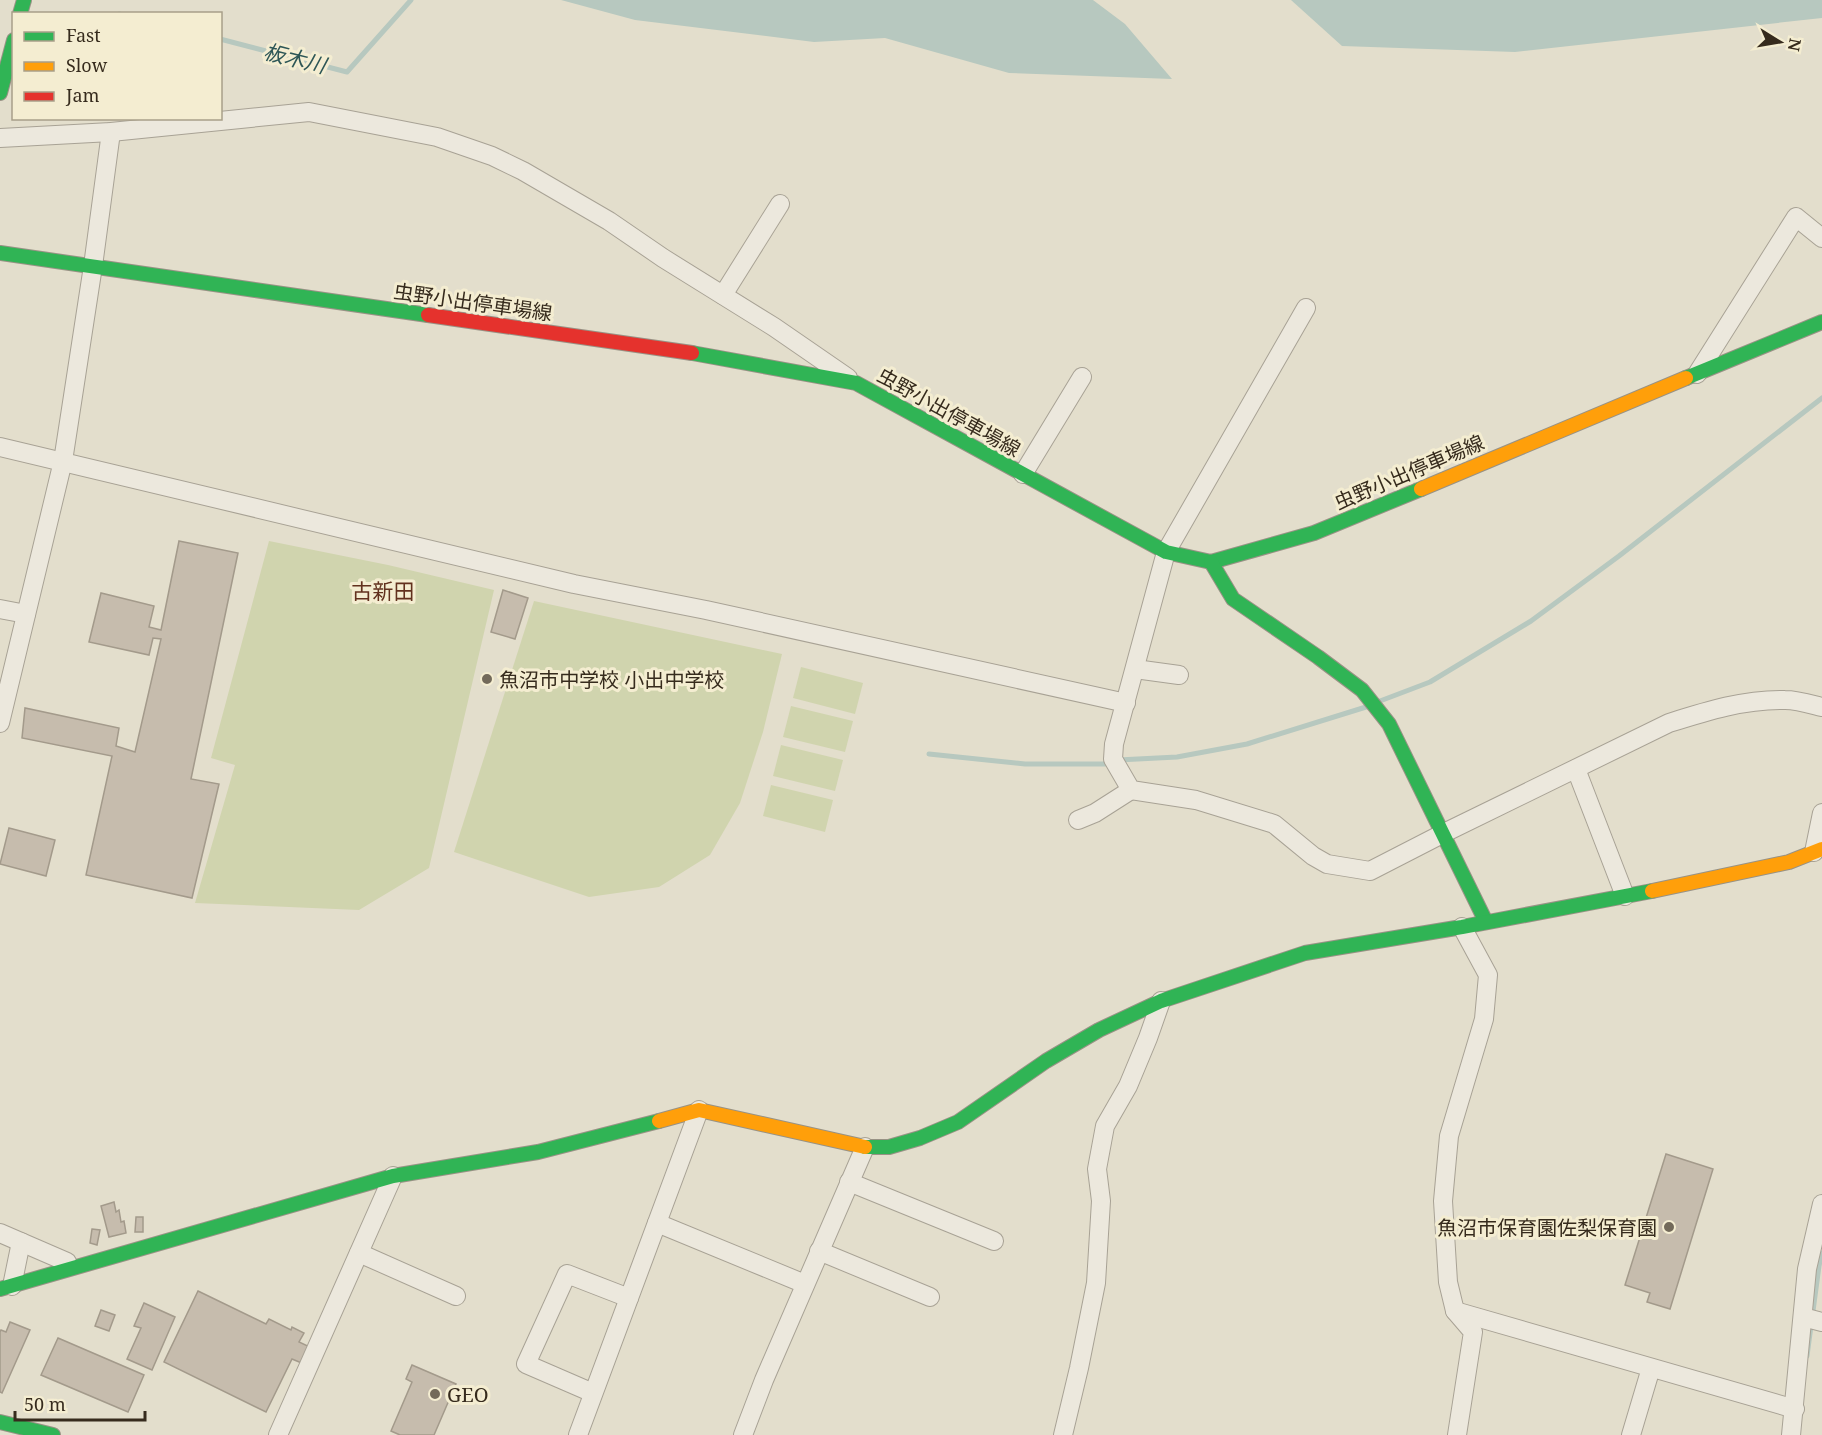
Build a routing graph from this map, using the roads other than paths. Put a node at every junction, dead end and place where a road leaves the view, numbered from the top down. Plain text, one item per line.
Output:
1 (12, 48) edge
2 (0, 93) edge
3 (111, 132) junction
4 (0, 138) edge
5 (780, 204) dead end
6 (1822, 238) edge
7 (0, 253) edge
8 (93, 266) junction
9 (723, 295) junction
10 (1306, 308) dead end
11 (1822, 322) edge
12 (1697, 374) junction
13 (1082, 377) dead end
14 (856, 383) junction
15 (0, 447) edge
16 (63, 461) junction
17 (1023, 474) junction
18 (1166, 552) junction
19 (1211, 562) junction
20 (0, 609) edge
21 (26, 614) junction
22 (1136, 669) junction
23 (1179, 675) dead end
24 (1126, 703) junction
25 (1822, 707) edge
26 (0, 723) edge
27 (1576, 769) junction
28 (1131, 789) junction
29 (1822, 813) edge
30 (1078, 820) dead end
31 (1444, 833) junction
32 (1818, 851) edge
33 (1625, 896) junction
34 (1486, 922) junction
35 (1462, 927) junction
36 (1161, 1001) junction
37 (699, 1110) junction
38 (865, 1147) junction
39 (393, 1176) junction
40 (849, 1182) junction
41 (1822, 1204) edge
42 (657, 1223) junction
43 (0, 1233) edge
44 (994, 1241) dead end
45 (21, 1242) junction
46 (819, 1251) junction
47 (359, 1252) junction
48 (68, 1262) dead end
49 (805, 1284) junction
50 (6, 1287) edge
51 (456, 1296) dead end
52 (930, 1297) dead end
53 (629, 1298) junction
54 (1455, 1311) junction
55 (1803, 1317) junction
56 (1822, 1322) edge
57 (1651, 1368) junction
58 (593, 1393) junction
59 (1794, 1409) junction
60 (1, 1425) edge
61 (53, 1435) edge
62 (278, 1435) edge
63 (578, 1435) edge
64 (743, 1435) edge
65 (1063, 1435) edge
66 (1457, 1435) edge
67 (1631, 1435) edge
68 (1791, 1435) edge

1 - 2 main road
3 - 4 street
3 - 8 street
3 - 9 street
5 - 9 street
6 - 12 street
7 - 8 main road, 虫野小出停車場線
8 - 14 main road, 虫野小出停車場線
8 - 16 street
9 - 14 street
10 - 18 street
11 - 12 main road, 虫野小出停車場線
12 - 19 main road, 虫野小出停車場線
13 - 17 street
14 - 17 main road, 虫野小出停車場線
15 - 16 street
16 - 21 street
16 - 24 street
17 - 18 main road, 虫野小出停車場線
18 - 19 main road, 虫野小出停車場線
18 - 22 street
19 - 31 main road
20 - 21 street
21 - 26 street
22 - 23 street
22 - 24 street
24 - 28 street
25 - 27 street
27 - 31 street
27 - 33 street
28 - 30 street
28 - 31 street
29 - 32 street
31 - 34 main road
32 - 33 main road
33 - 34 main road
34 - 35 main road
35 - 36 main road
35 - 54 street
36 - 38 main road
36 - 65 street
37 - 38 main road
37 - 39 main road
37 - 42 street
38 - 40 street
39 - 47 street
39 - 50 main road
40 - 44 street
40 - 46 street
41 - 55 street
42 - 49 street
42 - 53 street
43 - 45 street
45 - 48 street
45 - 50 street
46 - 49 street
46 - 52 street
47 - 51 street
47 - 62 street
49 - 64 street
53 - 58 street
53 - 58 street
54 - 57 street
54 - 66 street
55 - 56 street
55 - 59 street
57 - 59 street
57 - 67 street
58 - 63 street
59 - 68 street
60 - 61 main road

